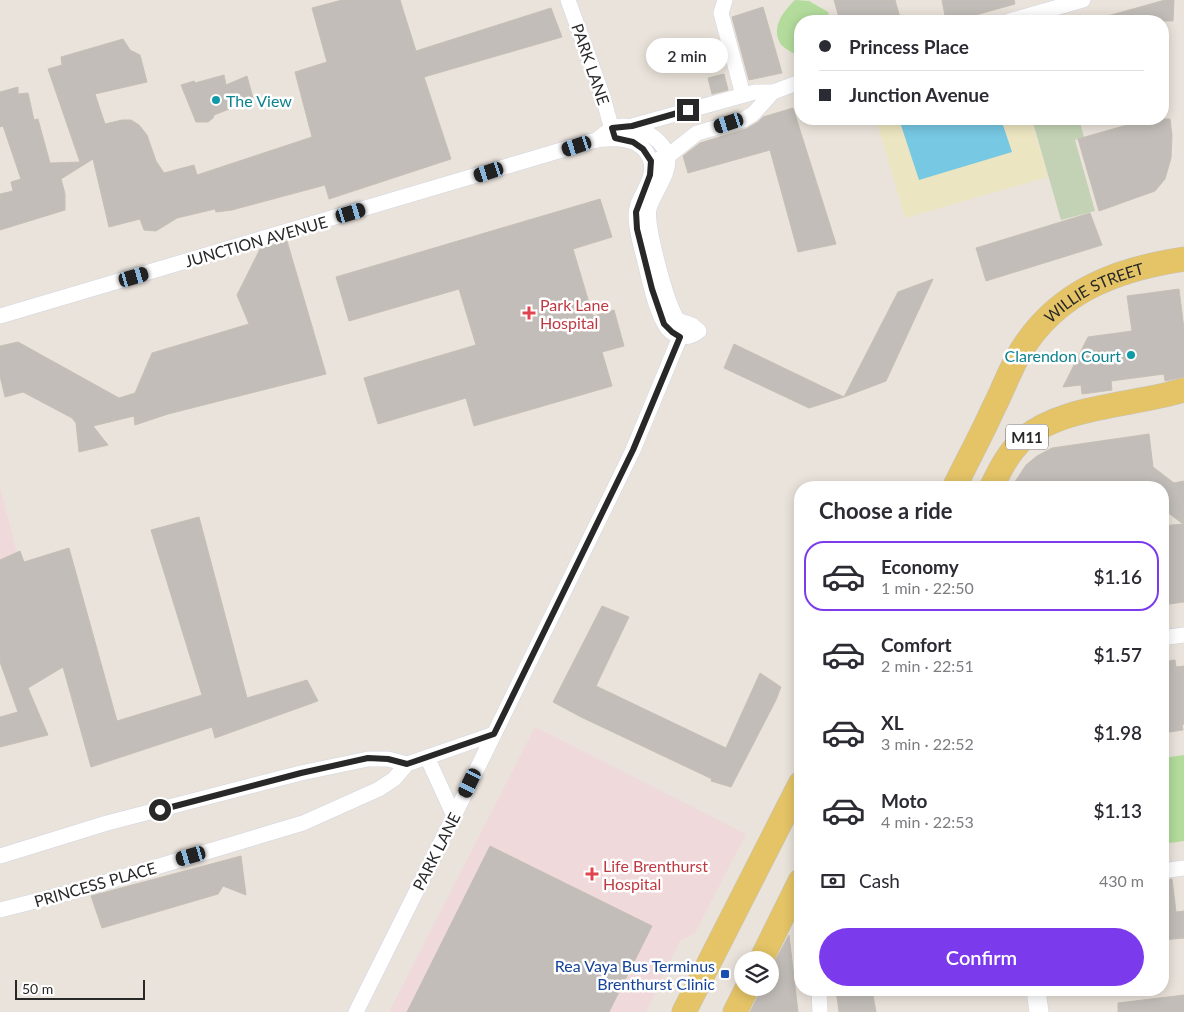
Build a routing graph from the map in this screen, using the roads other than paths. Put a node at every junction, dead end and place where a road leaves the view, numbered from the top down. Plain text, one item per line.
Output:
1 (568, 0) edge
2 (725, 0) edge
3 (1083, 0) edge
4 (1030, 15) edge
5 (794, 84) edge
6 (773, 92) junction
7 (743, 95) junction
8 (632, 126) junction
9 (613, 133) junction
10 (668, 156) junction
11 (651, 161) junction
12 (1184, 259) edge
13 (0, 316) edge
14 (680, 337) junction
15 (1183, 391) edge
16 (958, 481) edge
17 (995, 481) edge
18 (1184, 635) edge
19 (1169, 637) edge
20 (494, 734) junction
21 (427, 757) junction
22 (407, 764) junction
23 (794, 796) edge
24 (454, 816) junction
25 (0, 856) edge
26 (1184, 868) edge
27 (1169, 870) edge
28 (794, 892) edge
29 (0, 910) edge
30 (765, 951) edge
31 (743, 996) edge
32 (819, 996) edge
33 (1037, 996) edge
34 (356, 1012) edge
35 (684, 1012) edge
36 (735, 1012) edge
37 (820, 1012) edge
38 (1039, 1012) edge

1 - 9 street, PARK LANE
2 - 7 street
3 - 4 street
5 - 6 street
6 - 7 street
6 - 10 street
7 - 8 street
8 - 9 street
8 - 10 street
9 - 11 street
9 - 13 street, JUNCTION AVENUE
10 - 11 street
10 - 14 street
11 - 14 street
12 - 16 main road, WILLIE STREET
14 - 20 street, PARK LANE
15 - 17 main road, M11
18 - 19 street
20 - 21 street, PRINCESS PLACE
20 - 24 street, PARK LANE
21 - 22 street, PRINCESS PLACE
21 - 24 street
22 - 25 street
22 - 29 street, PRINCESS PLACE
23 - 35 main road
24 - 34 street, PARK LANE
26 - 27 street
28 - 30 main road
31 - 36 main road
32 - 37 street
33 - 38 street

